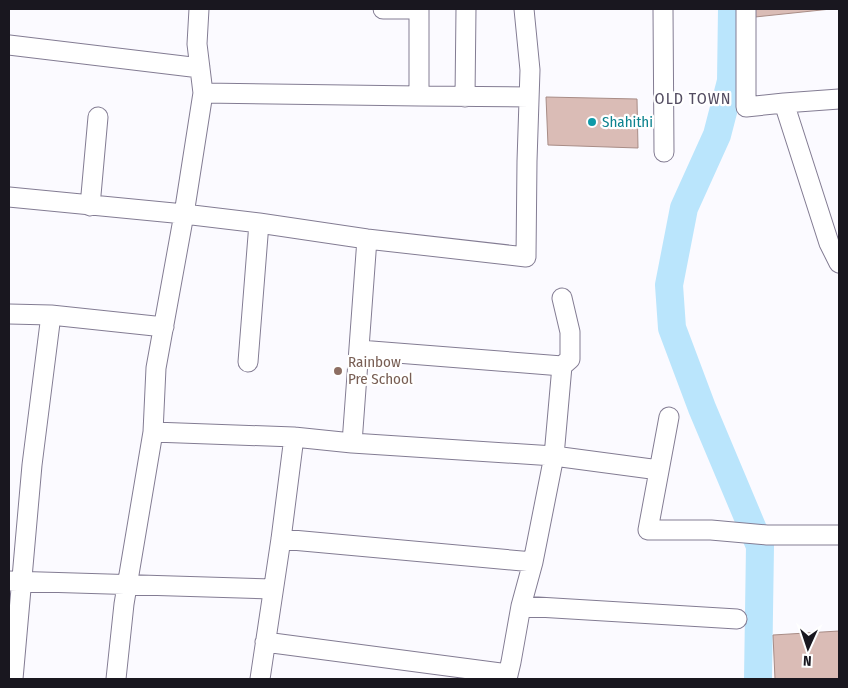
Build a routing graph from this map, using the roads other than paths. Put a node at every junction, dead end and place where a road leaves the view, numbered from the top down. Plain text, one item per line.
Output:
1 (199, 9) edge
2 (383, 9) edge
3 (419, 9) edge
4 (466, 9) edge
5 (524, 9) edge
6 (662, 9) edge
7 (746, 9) edge
8 (9, 45) edge
9 (200, 68) junction
10 (203, 93) junction
11 (418, 96) junction
12 (465, 97) junction
13 (529, 97) junction
14 (839, 99) edge
15 (784, 103) junction
16 (98, 117) dead end
17 (664, 152) dead end
18 (9, 197) edge
19 (90, 206) junction
20 (184, 214) junction
21 (259, 223) junction
22 (367, 240) junction
23 (839, 263) edge
24 (562, 298) dead end
25 (9, 314) edge
26 (51, 315) junction
27 (164, 327) junction
28 (359, 350) junction
29 (248, 362) dead end
30 (562, 366) junction
31 (669, 417) dead end
32 (154, 432) junction
33 (294, 437) junction
34 (352, 443) junction
35 (554, 456) junction
36 (659, 470) junction
37 (839, 535) edge
38 (281, 539) junction
39 (533, 562) junction
40 (15, 582) edge
41 (127, 584) junction
42 (273, 589) junction
43 (521, 606) junction
44 (738, 619) dead end
45 (265, 642) junction
46 (507, 677) edge
47 (13, 679) edge
48 (116, 679) edge
49 (260, 679) edge

1 - 9 street
2 - 3 street
3 - 11 street
4 - 12 street
5 - 13 street
6 - 17 street
7 - 15 street
8 - 9 street
9 - 10 street
10 - 11 street
10 - 20 street
11 - 12 street
12 - 13 street
13 - 22 street
14 - 15 street
15 - 23 street
16 - 19 street
18 - 19 street
19 - 20 street
20 - 21 street
20 - 27 street
21 - 22 street
21 - 29 street
22 - 28 street
24 - 30 street
25 - 26 street
26 - 27 street
26 - 40 street
27 - 32 street
28 - 30 street
28 - 34 street
30 - 35 street
31 - 36 street
32 - 33 street
32 - 41 street
33 - 34 street
33 - 38 street
34 - 35 street
35 - 36 street
35 - 39 street
36 - 37 street
38 - 39 street
38 - 42 street
39 - 43 street
40 - 41 street
40 - 47 street
41 - 42 street
41 - 48 street
42 - 45 street
43 - 44 street
43 - 46 street
45 - 46 street
45 - 49 street

